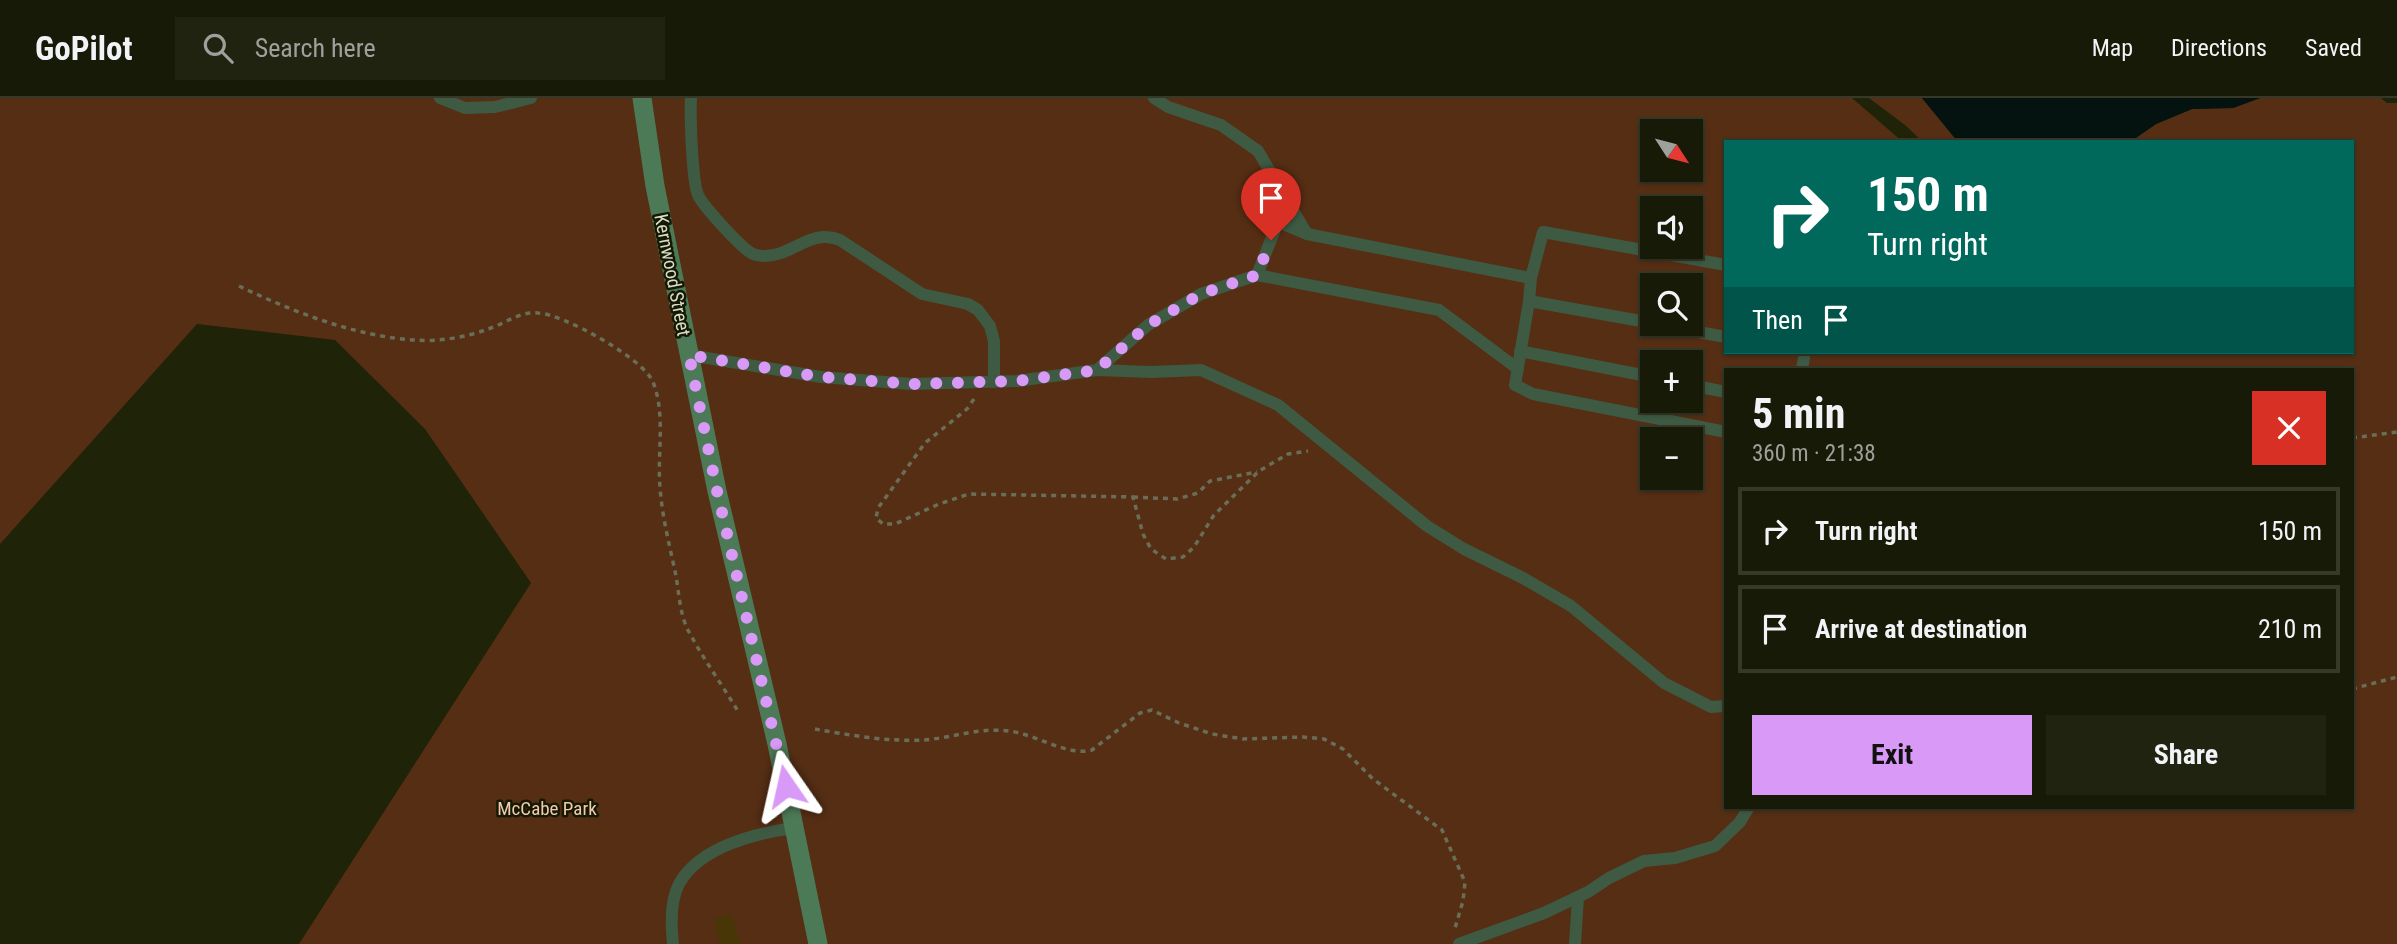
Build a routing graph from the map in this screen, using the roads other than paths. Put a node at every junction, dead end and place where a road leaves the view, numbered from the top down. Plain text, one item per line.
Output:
1 (440, 98) edge
2 (531, 98) edge
3 (642, 98) edge
4 (691, 98) edge
5 (1154, 98) edge
6 (1307, 234) junction
7 (1724, 265) edge
8 (1257, 275) junction
9 (1531, 278) junction
10 (1529, 301) junction
11 (1640, 322) edge
12 (1703, 333) edge
13 (1724, 337) edge
14 (1520, 351) junction
15 (689, 355) junction
16 (1518, 369) junction
17 (1097, 370) junction
18 (1640, 375) edge
19 (994, 382) junction
20 (1703, 388) edge
21 (1724, 392) edge
22 (1724, 432) edge
23 (1724, 706) edge
24 (1748, 809) edge
25 (794, 828) junction
26 (1578, 897) junction
27 (673, 944) edge
28 (818, 944) edge
29 (1459, 944) edge
30 (1575, 944) edge

1 - 2 lane
3 - 15 main road, Kernwood Street
4 - 19 lane
5 - 6 lane
6 - 8 lane
6 - 9 lane
7 - 9 lane
8 - 16 lane
8 - 17 lane
9 - 10 lane
10 - 11 lane
10 - 14 lane
12 - 13 lane
14 - 16 lane
14 - 18 lane
15 - 19 lane
15 - 25 main road, Kernwood Street
16 - 22 lane
17 - 19 lane
17 - 23 lane
20 - 21 lane
24 - 26 lane
25 - 27 lane
25 - 28 main road, Kernwood Street
26 - 29 lane
26 - 30 lane

